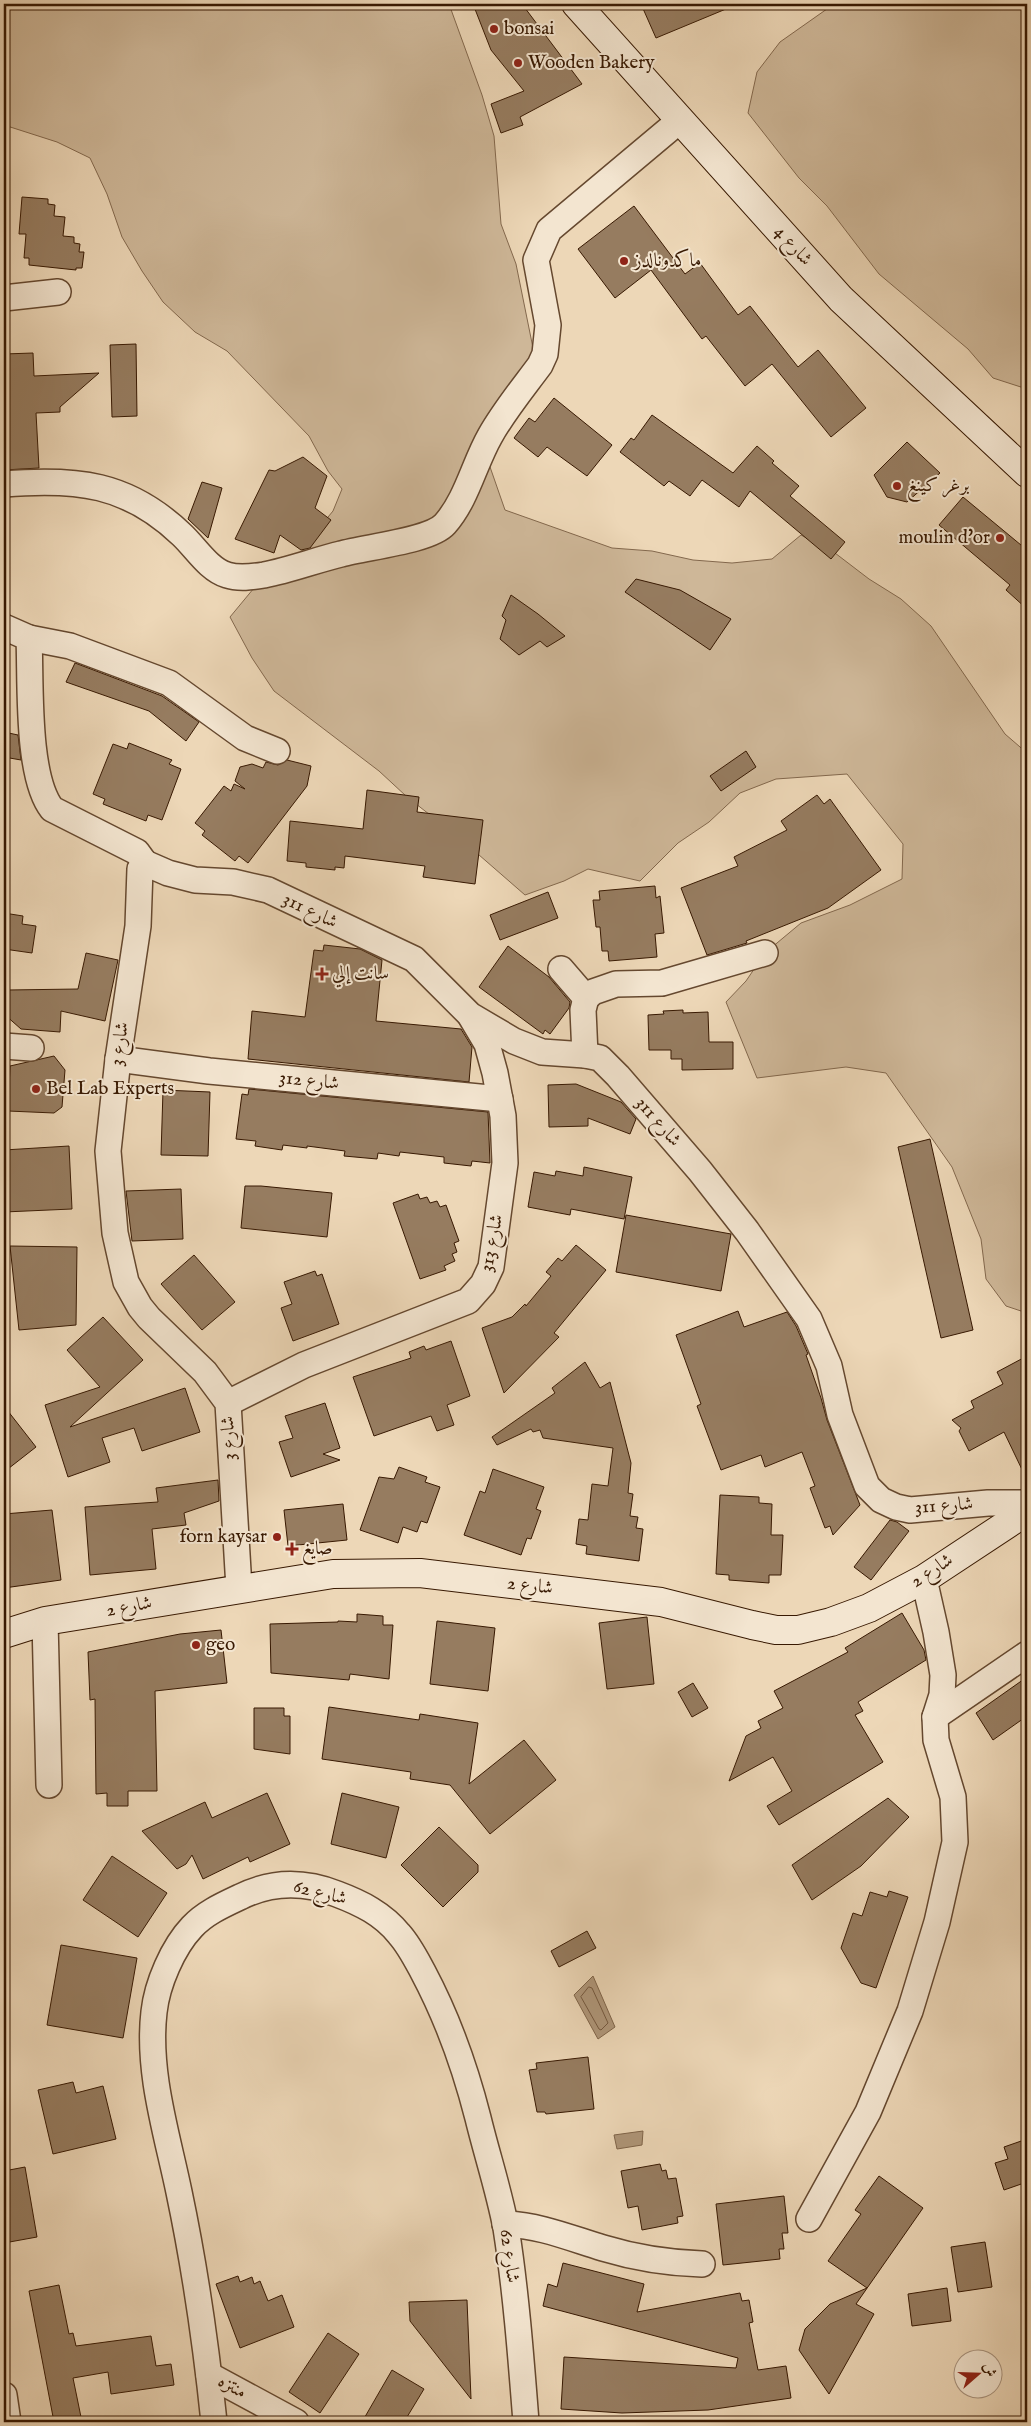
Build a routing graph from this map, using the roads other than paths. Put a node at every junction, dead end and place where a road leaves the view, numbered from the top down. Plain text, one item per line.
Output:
1 (576, 4) edge
2 (679, 121) junction
3 (58, 292) dead end
4 (4, 298) edge
5 (1027, 472) edge
6 (4, 484) edge
7 (4, 627) edge
8 (29, 638) junction
9 (277, 751) dead end
10 (145, 863) junction
11 (765, 953) dead end
12 (561, 969) dead end
13 (586, 998) junction
14 (470, 1015) junction
15 (4, 1046) edge
16 (32, 1048) dead end
17 (585, 1055) junction
18 (118, 1059) junction
19 (500, 1100) junction
20 (228, 1403) junction
21 (1027, 1504) edge
22 (1027, 1511) edge
23 (924, 1579) junction
24 (239, 1588) junction
25 (45, 1622) junction
26 (4, 1634) edge
27 (1027, 1654) edge
28 (935, 1717) junction
29 (49, 1785) dead end
30 (809, 2219) dead end
31 (505, 2224) junction
32 (702, 2264) dead end
33 (209, 2375) junction
34 (4, 2395) edge
35 (8, 2422) edge
36 (214, 2422) edge
37 (296, 2422) edge
38 (526, 2422) edge

1 - 2 street, شارع 4
2 - 5 street, شارع 4
2 - 6 street
3 - 4 street
7 - 8 street
8 - 9 street
8 - 10 street
10 - 14 street, شارع 311
10 - 18 street, شارع 3
11 - 13 street
12 - 13 street
13 - 17 street
14 - 17 street, شارع 311
14 - 19 street, شارع 313
15 - 16 street
17 - 21 street, شارع 311
18 - 19 street, شارع 312
18 - 20 street, شارع 3
19 - 20 street, شارع 313
20 - 24 street, شارع 3
22 - 23 street, شارع 2
23 - 24 street, شارع 2
23 - 28 street
24 - 25 street, شارع 2
25 - 26 street, شارع 2
25 - 29 street
27 - 28 street
28 - 30 street
31 - 32 street
31 - 33 street, شارع 62
31 - 38 street, شارع 62
33 - 36 street, منتزه
33 - 37 street, منتزه
34 - 35 street

